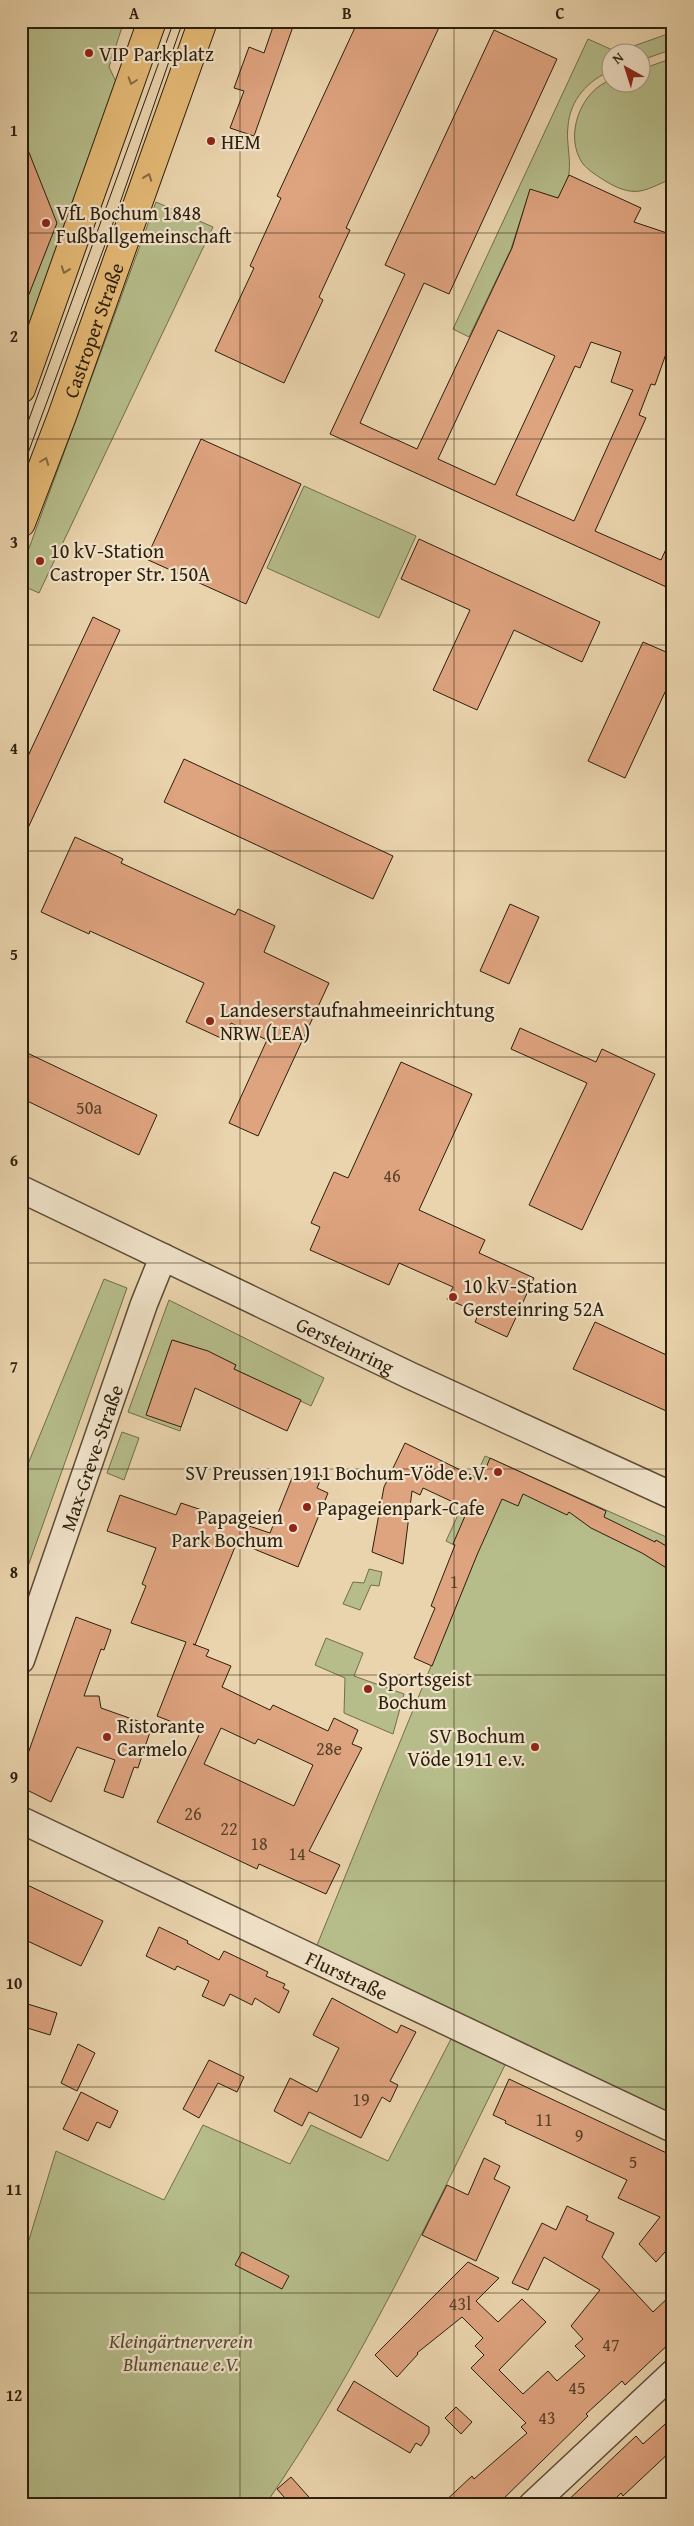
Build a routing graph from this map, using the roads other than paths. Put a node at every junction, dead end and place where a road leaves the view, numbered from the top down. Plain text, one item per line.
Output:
1 (152, 21) edge
2 (203, 21) edge
3 (21, 389) edge
4 (21, 523) edge
5 (21, 1189) edge
6 (163, 1257) junction
7 (673, 1496) edge
8 (21, 1660) edge
9 (21, 1820) edge
10 (673, 2129) edge
11 (673, 2373) edge
12 (532, 2505) edge

1 -> 3 main road
4 -> 2 main road, Castroper Straße
5 - 6 street, Gersteinring
6 - 7 street, Gersteinring
6 - 8 street, Max-Greve-Straße
9 - 10 street, Flurstraße
11 - 12 street

